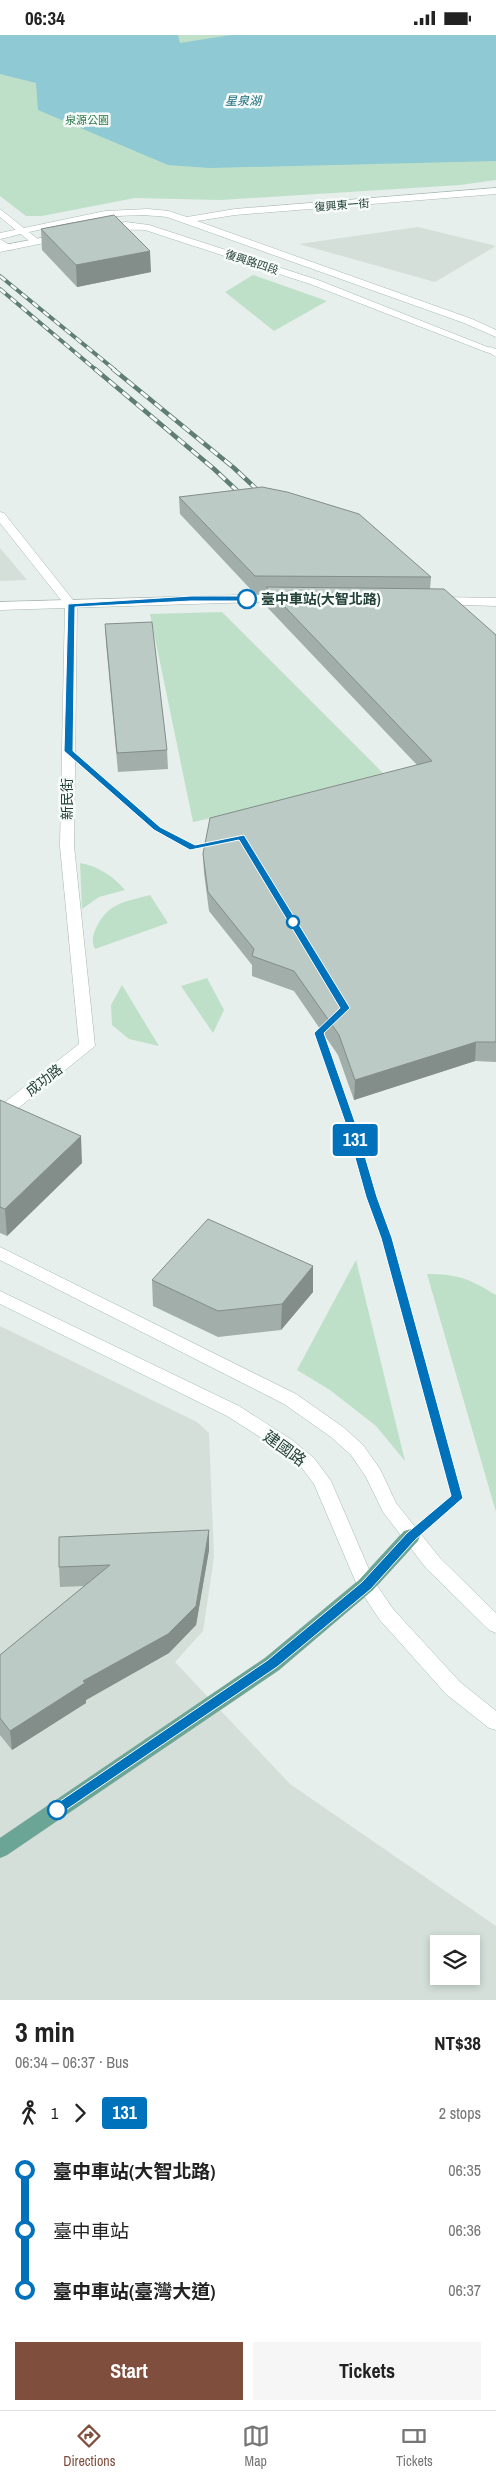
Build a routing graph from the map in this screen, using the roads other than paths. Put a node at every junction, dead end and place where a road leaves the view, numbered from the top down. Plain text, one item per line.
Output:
1 (496, 191) edge
2 (0, 212) edge
3 (188, 219) junction
4 (91, 230) edge
5 (23, 231) junction
6 (73, 234) edge
7 (0, 235) edge
8 (36, 242) junction
9 (2, 246) edge
10 (496, 334) edge
11 (494, 351) edge
12 (0, 515) edge
13 (304, 599) edge
14 (430, 601) edge
15 (496, 602) edge
16 (71, 605) junction
17 (0, 606) edge
18 (87, 1046) joint
19 (0, 1114) edge
20 (0, 1253) edge
21 (0, 1297) edge
22 (411, 1536) junction
23 (366, 1585) junction
24 (496, 1625) edge
25 (496, 1722) edge
26 (0, 1849) edge

1 - 3 street, 復興東一街
2 - 5 street
3 - 5 street, 復興路四段
3 - 10 street, 復興路四段
4 - 11 street, 復興路四段
5 - 7 street, 復興路四段
5 - 8 street
6 - 8 street
8 - 9 street
12 - 16 street
13 - 16 street
14 - 15 street
16 - 17 street
16 - 18 street, 新民街
18 - 19 street, 成功路
20 - 22 street
21 - 23 street, 建國路
22 - 23 main road
22 - 24 street
23 - 25 street, 建國路
23 - 26 main road

